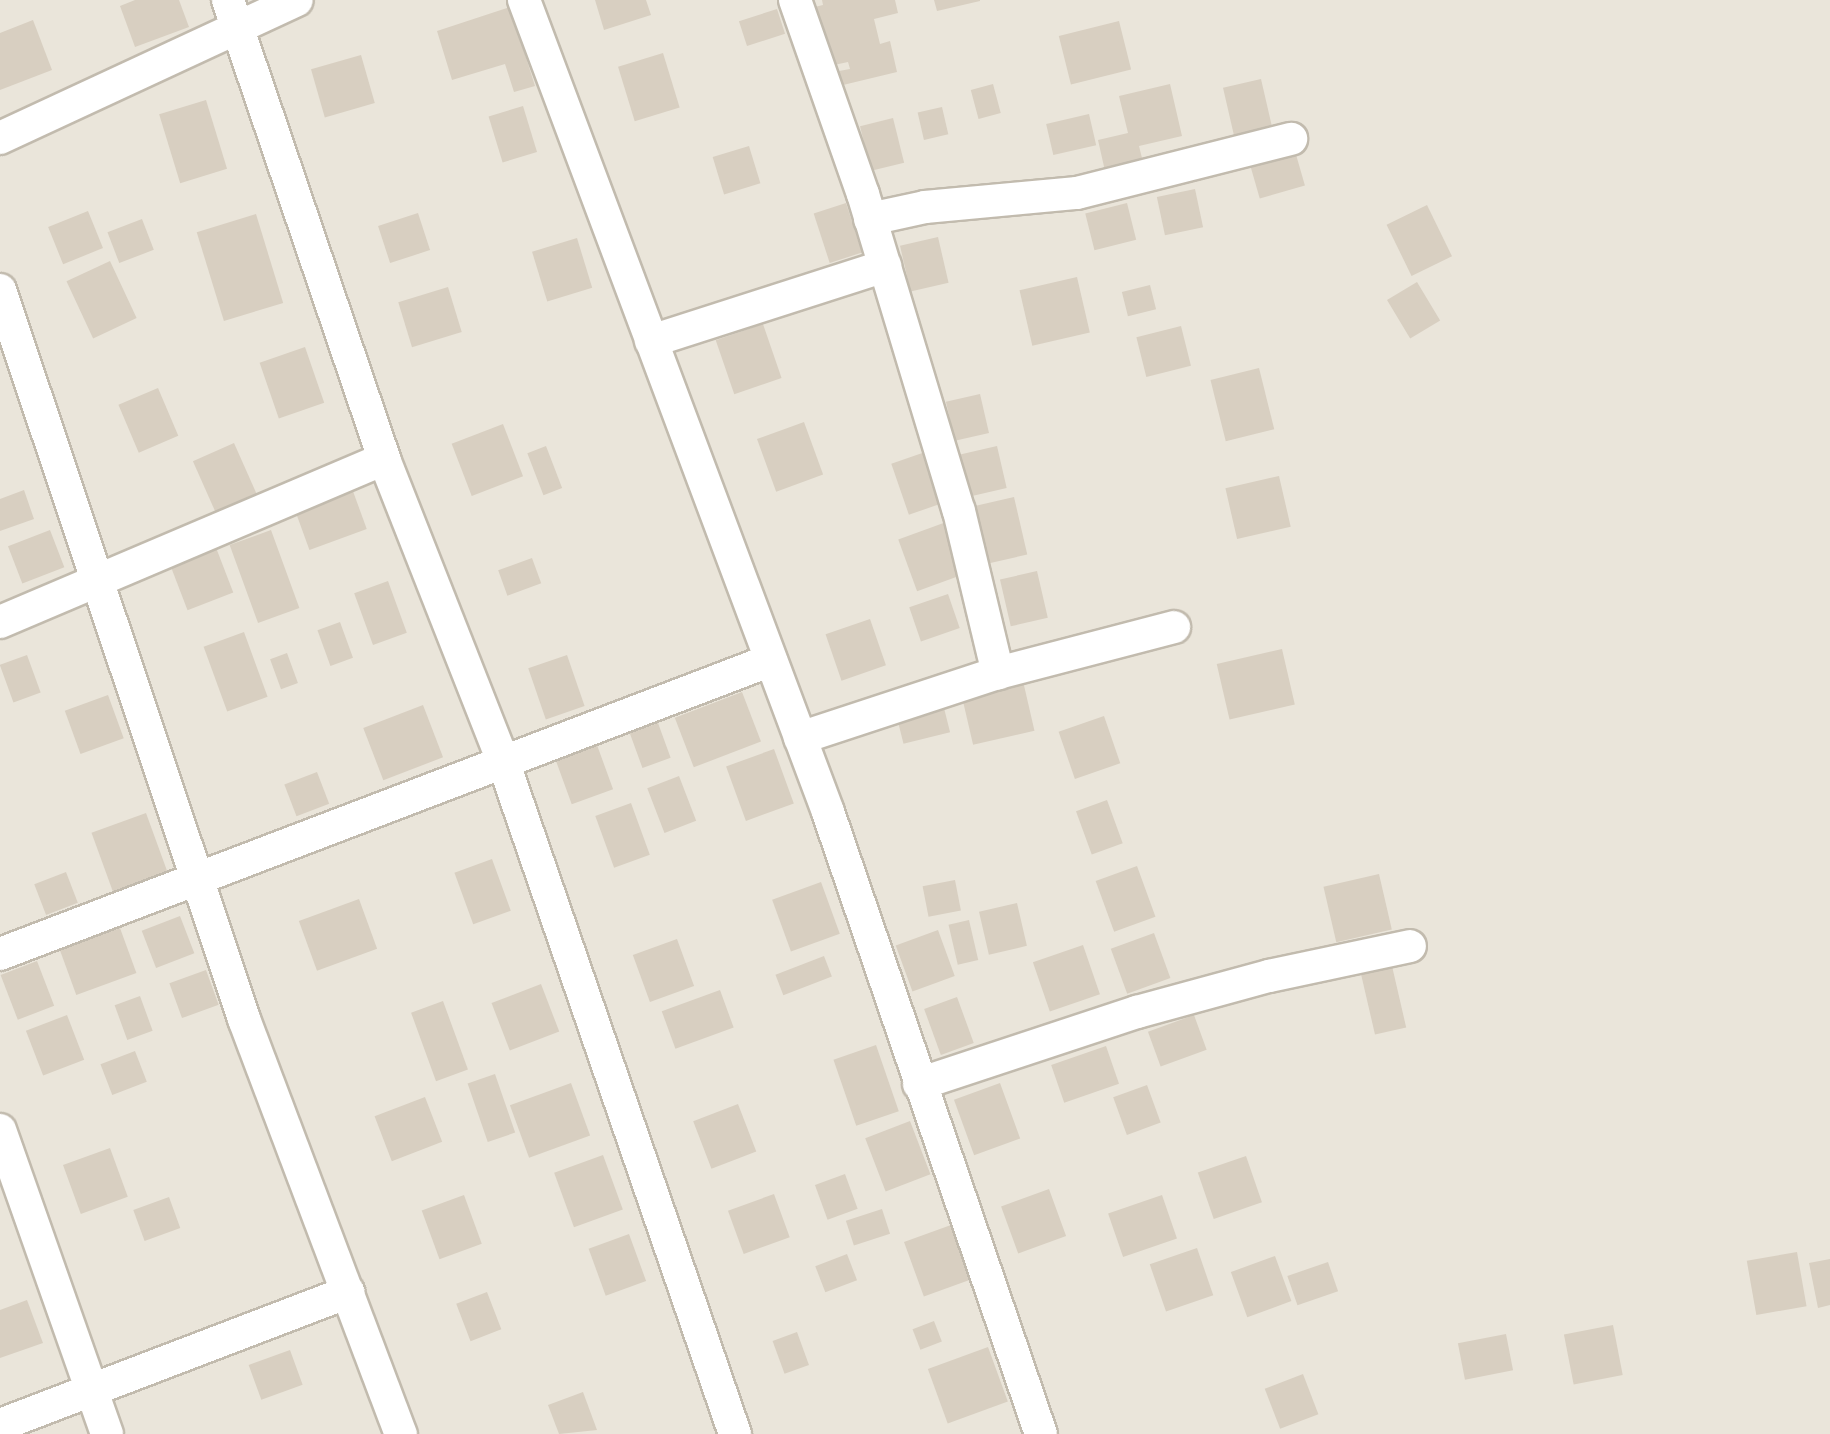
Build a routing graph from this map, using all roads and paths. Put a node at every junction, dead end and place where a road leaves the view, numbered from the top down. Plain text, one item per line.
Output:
1 (297, 0) edge
2 (524, 0) edge
3 (795, 0) edge
4 (233, 13) edge
5 (0, 138) edge
6 (1291, 139) dead end
7 (870, 219) junction
8 (885, 266) junction
9 (0, 290) edge
10 (651, 341) junction
11 (384, 459) junction
12 (99, 582) junction
13 (0, 622) edge
14 (1174, 627) dead end
15 (771, 660) junction
16 (998, 673) junction
17 (800, 738) junction
18 (503, 761) junction
19 (196, 877) junction
20 (1410, 946) dead end
21 (0, 954) edge
22 (919, 1084) junction
23 (0, 1130) edge
24 (348, 1292) junction
25 (92, 1391) junction
26 (0, 1425) edge
27 (107, 1434) edge
28 (401, 1434) edge
29 (735, 1434) edge
30 (1041, 1434) edge

1 - 4 street
2 - 10 street
3 - 7 street
4 - 5 street
4 - 11 street
6 - 7 street
7 - 8 street
8 - 10 street
8 - 16 street
9 - 12 street
10 - 15 street
11 - 12 street
11 - 18 street
12 - 13 street
12 - 19 street
14 - 16 street
15 - 17 street
15 - 18 street
16 - 17 street
17 - 22 street
18 - 19 street
18 - 29 street
19 - 21 street
19 - 24 street
20 - 22 street
22 - 30 street
23 - 25 street
24 - 25 street
24 - 28 street
25 - 26 street
25 - 27 street

